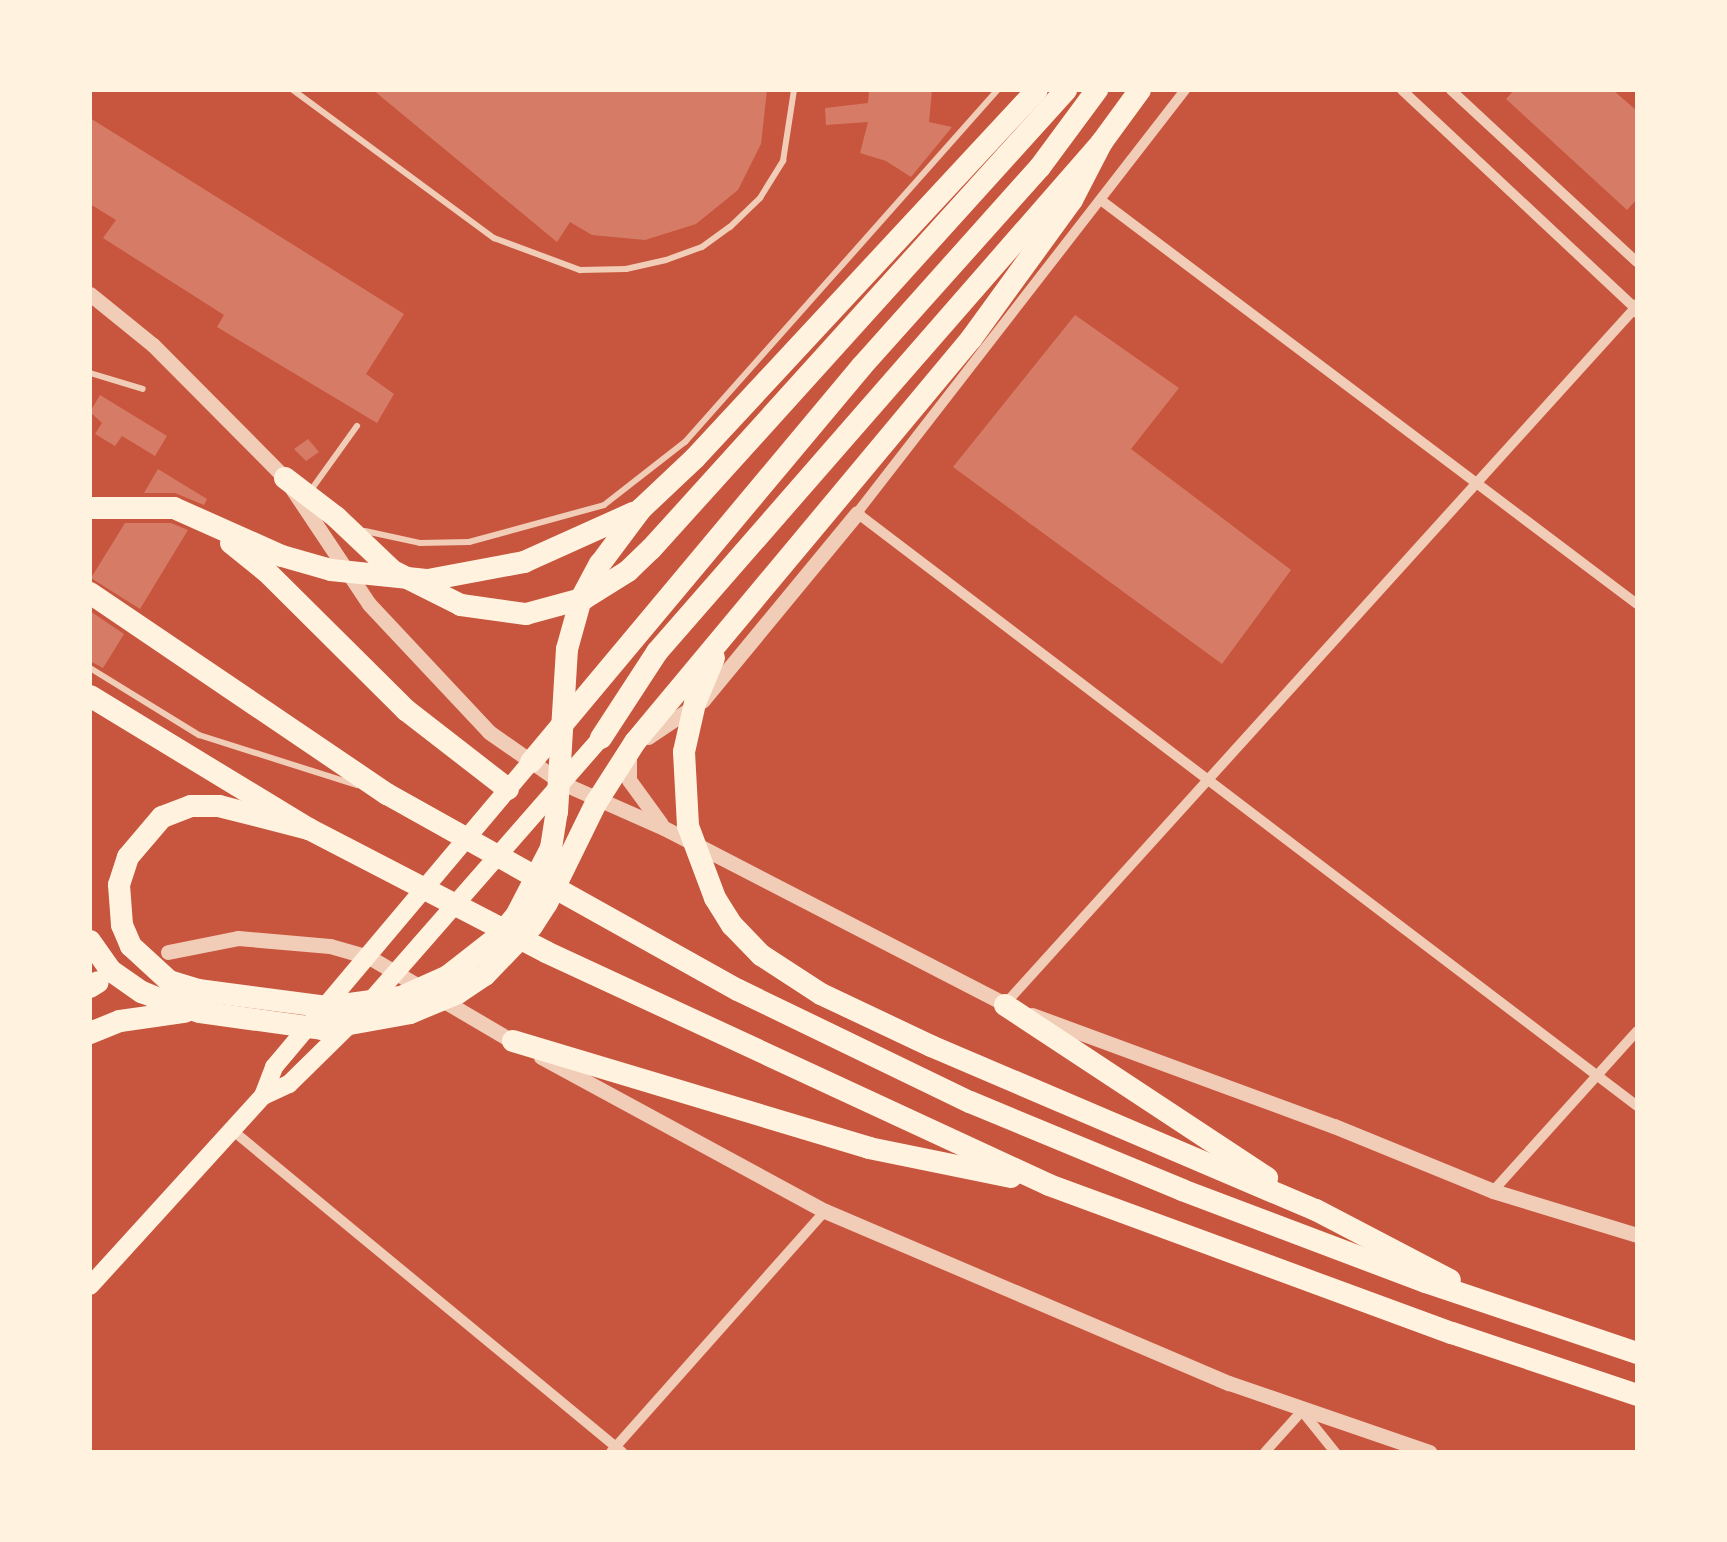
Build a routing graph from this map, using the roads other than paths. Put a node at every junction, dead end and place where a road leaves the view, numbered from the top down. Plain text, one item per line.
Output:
1 (293, 90) edge
2 (794, 90) edge
3 (997, 90) edge
4 (1066, 90) edge
5 (1097, 90) edge
6 (1140, 90) edge
7 (1184, 90) edge
8 (1402, 90) edge
9 (1452, 90) edge
10 (1033, 93) edge
11 (1102, 142) junction
12 (1102, 201) junction
13 (1637, 262) edge
14 (93, 302) edge
15 (1636, 308) edge
16 (90, 373) edge
17 (143, 389) dead end
18 (358, 426) dead end
19 (285, 478) junction
20 (1478, 481) junction
21 (307, 495) junction
22 (90, 508) edge
23 (857, 512) junction
24 (336, 517) junction
25 (635, 517) junction
26 (211, 527) junction
27 (90, 593) edge
28 (1637, 604) edge
29 (742, 608) junction
30 (90, 668) edge
31 (90, 696) edge
32 (601, 738) junction
33 (628, 758) junction
34 (532, 762) junction
35 (1208, 781) junction
36 (562, 783) junction
37 (508, 789) junction
38 (391, 796) junction
39 (664, 828) junction
40 (309, 829) junction
41 (90, 940) edge
42 (168, 952) dead end
43 (368, 957) junction
44 (396, 973) junction
45 (1005, 1004) junction
46 (198, 1005) junction
47 (1637, 1031) edge
48 (90, 1032) edge
49 (513, 1041) junction
50 (1598, 1075) junction
51 (263, 1096) junction
52 (1637, 1106) edge
53 (232, 1130) junction
54 (1049, 1185) junction
55 (1493, 1191) junction
56 (1316, 1210) junction
57 (824, 1211) junction
58 (1637, 1235) edge
59 (90, 1286) edge
60 (1492, 1304) junction
61 (1637, 1353) edge
62 (1637, 1395) edge
63 (1302, 1411) junction
64 (616, 1450) edge
65 (1264, 1452) edge
66 (1334, 1452) edge
67 (1428, 1452) edge

1 - 2 lane
3 - 24 lane
4 - 24 highway
5 - 34 highway
6 - 11 highway
7 - 12 street
8 - 15 street
9 - 13 street
10 - 25 highway
11 - 29 highway
11 - 32 highway
12 - 20 street
12 - 23 street
14 - 19 street
15 - 20 street
16 - 17 lane
18 - 21 lane
19 - 21 highway
19 - 34 street
20 - 28 street
20 - 35 street
21 - 24 highway
22 - 26 highway
23 - 33 street
23 - 35 street
25 - 26 highway
25 - 46 highway
26 - 37 highway
27 - 38 highway
29 - 46 highway
29 - 56 highway
30 - 38 lane
31 - 40 highway
32 - 33 street
32 - 36 main road
33 - 39 street
34 - 36 street
34 - 37 main road
35 - 45 street
35 - 50 street
36 - 39 street
36 - 44 main road
37 - 43 main road
38 - 60 highway
39 - 45 street
40 - 46 highway
40 - 54 highway
41 - 46 highway
42 - 43 street
43 - 44 street
43 - 51 main road
44 - 49 street
44 - 51 main road
45 - 55 street
45 - 56 highway
46 - 48 highway
47 - 50 street
49 - 54 highway
49 - 57 street
50 - 52 street
50 - 55 street
51 - 53 main road
53 - 59 main road
53 - 64 street
54 - 62 highway
55 - 58 street
56 - 60 highway
57 - 63 street
57 - 64 street
60 - 61 highway
63 - 65 street
63 - 66 street
63 - 67 street

